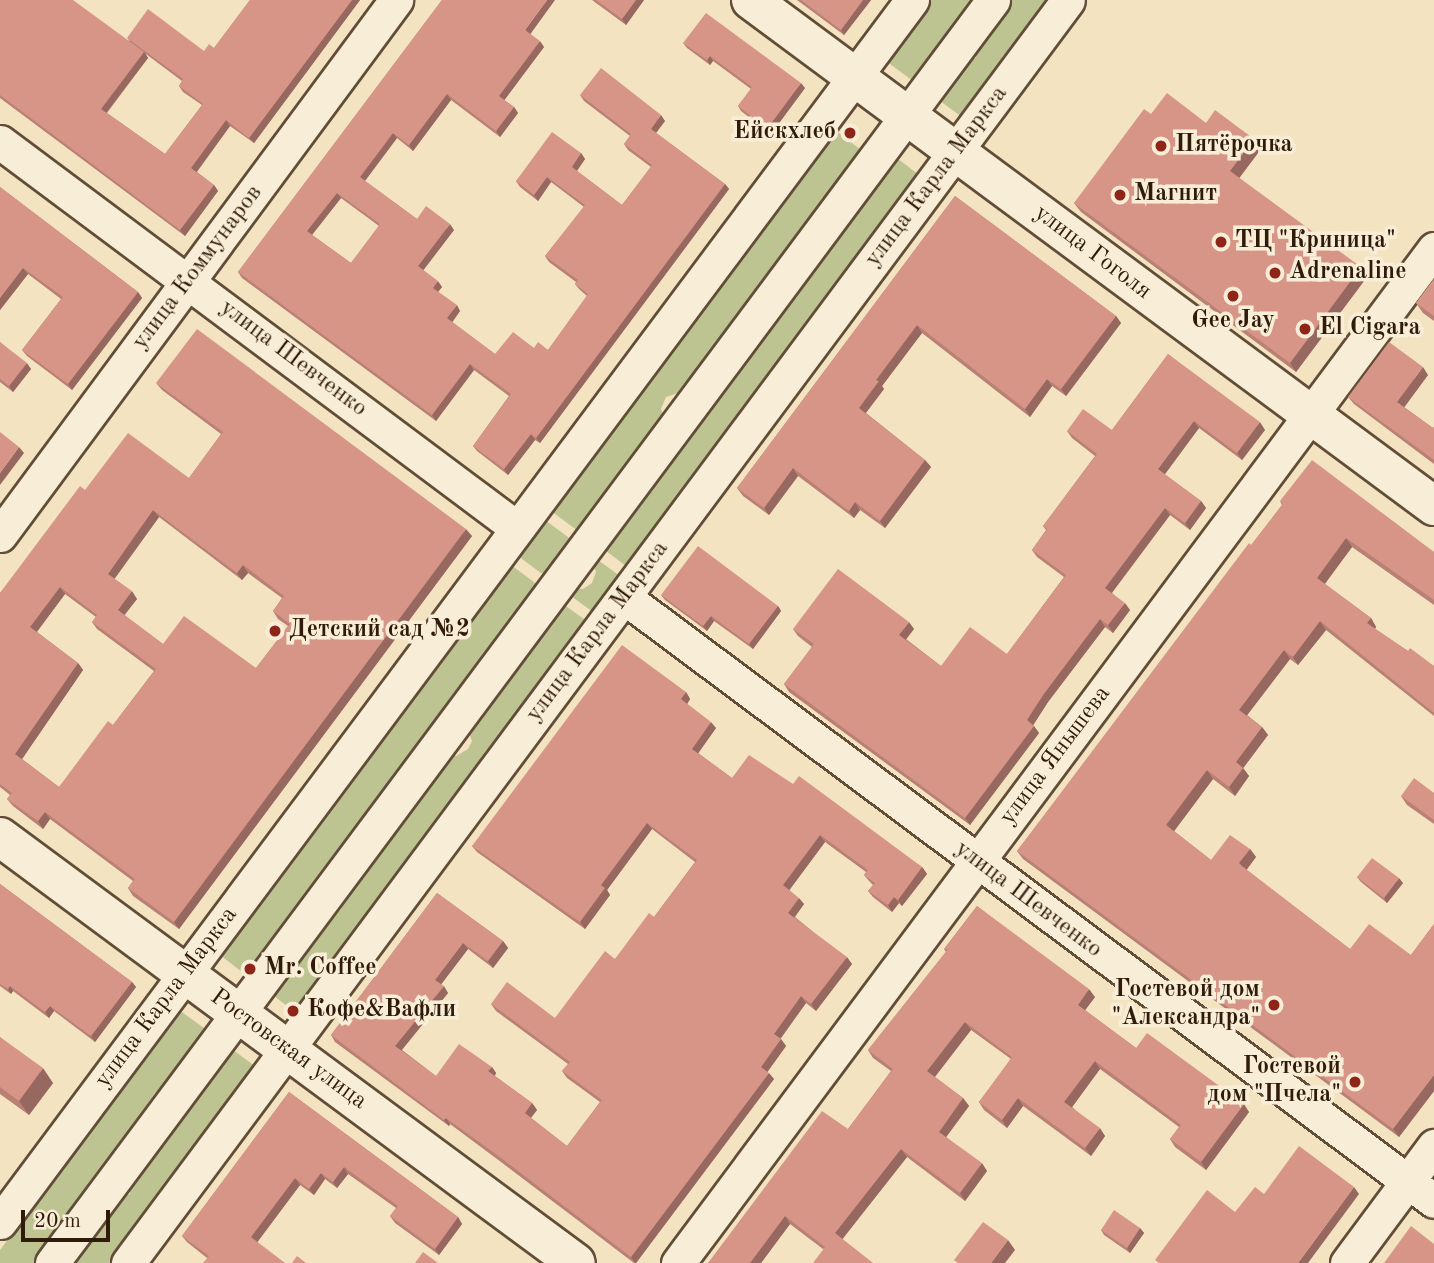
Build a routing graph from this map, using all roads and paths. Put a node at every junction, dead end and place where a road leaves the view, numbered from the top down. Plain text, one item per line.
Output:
1 (396, 0) edge
2 (751, 0) edge
3 (912, 0) edge
4 (993, 0) edge
5 (1068, 0) edge
6 (854, 77) junction
7 (907, 116) junction
8 (0, 142) edge
9 (955, 152) junction
10 (1434, 249) edge
11 (188, 280) junction
12 (1309, 415) junction
13 (1434, 506) edge
14 (517, 528) junction
15 (0, 535) edge
16 (624, 597) junction
17 (0, 837) edge
18 (977, 862) junction
19 (185, 974) junction
20 (239, 1014) junction
21 (287, 1049) junction
22 (1434, 1146) edge
23 (1408, 1182) junction
24 (1434, 1201) edge
25 (0, 1222) edge
26 (52, 1263) edge
27 (128, 1263) edge
28 (576, 1263) edge
29 (678, 1263) edge
30 (1347, 1263) edge

1 - 11 street, улица Коммунаров
2 - 6 street, улица Гоголя
3 - 6 street, улица Карла Маркса
4 - 7 street
5 - 9 street, улица Карла Маркса
6 - 7 street, улица Гоголя
6 - 14 street, улица Карла Маркса
7 - 9 street, улица Гоголя
7 - 20 street
8 - 11 street, улица Шевченко
9 - 12 street, улица Гоголя
9 - 16 street, улица Карла Маркса
10 - 12 street, улица Янышева
11 - 14 street, улица Шевченко
11 - 15 street, улица Коммунаров
12 - 13 street, улица Гоголя
12 - 18 street, улица Янышева
14 - 19 street, улица Карла Маркса
16 - 18 street, улица Шевченко
16 - 21 street, улица Карла Маркса
17 - 19 street, Ростовская улица
18 - 23 street, улица Шевченко
18 - 29 street, улица Янышева
19 - 20 street, Ростовская улица
19 - 25 street, улица Карла Маркса
20 - 21 street, Ростовская улица
20 - 26 street
21 - 27 street, улица Карла Маркса
21 - 28 street, Ростовская улица
22 - 23 street
23 - 24 street, улица Шевченко
23 - 30 street

